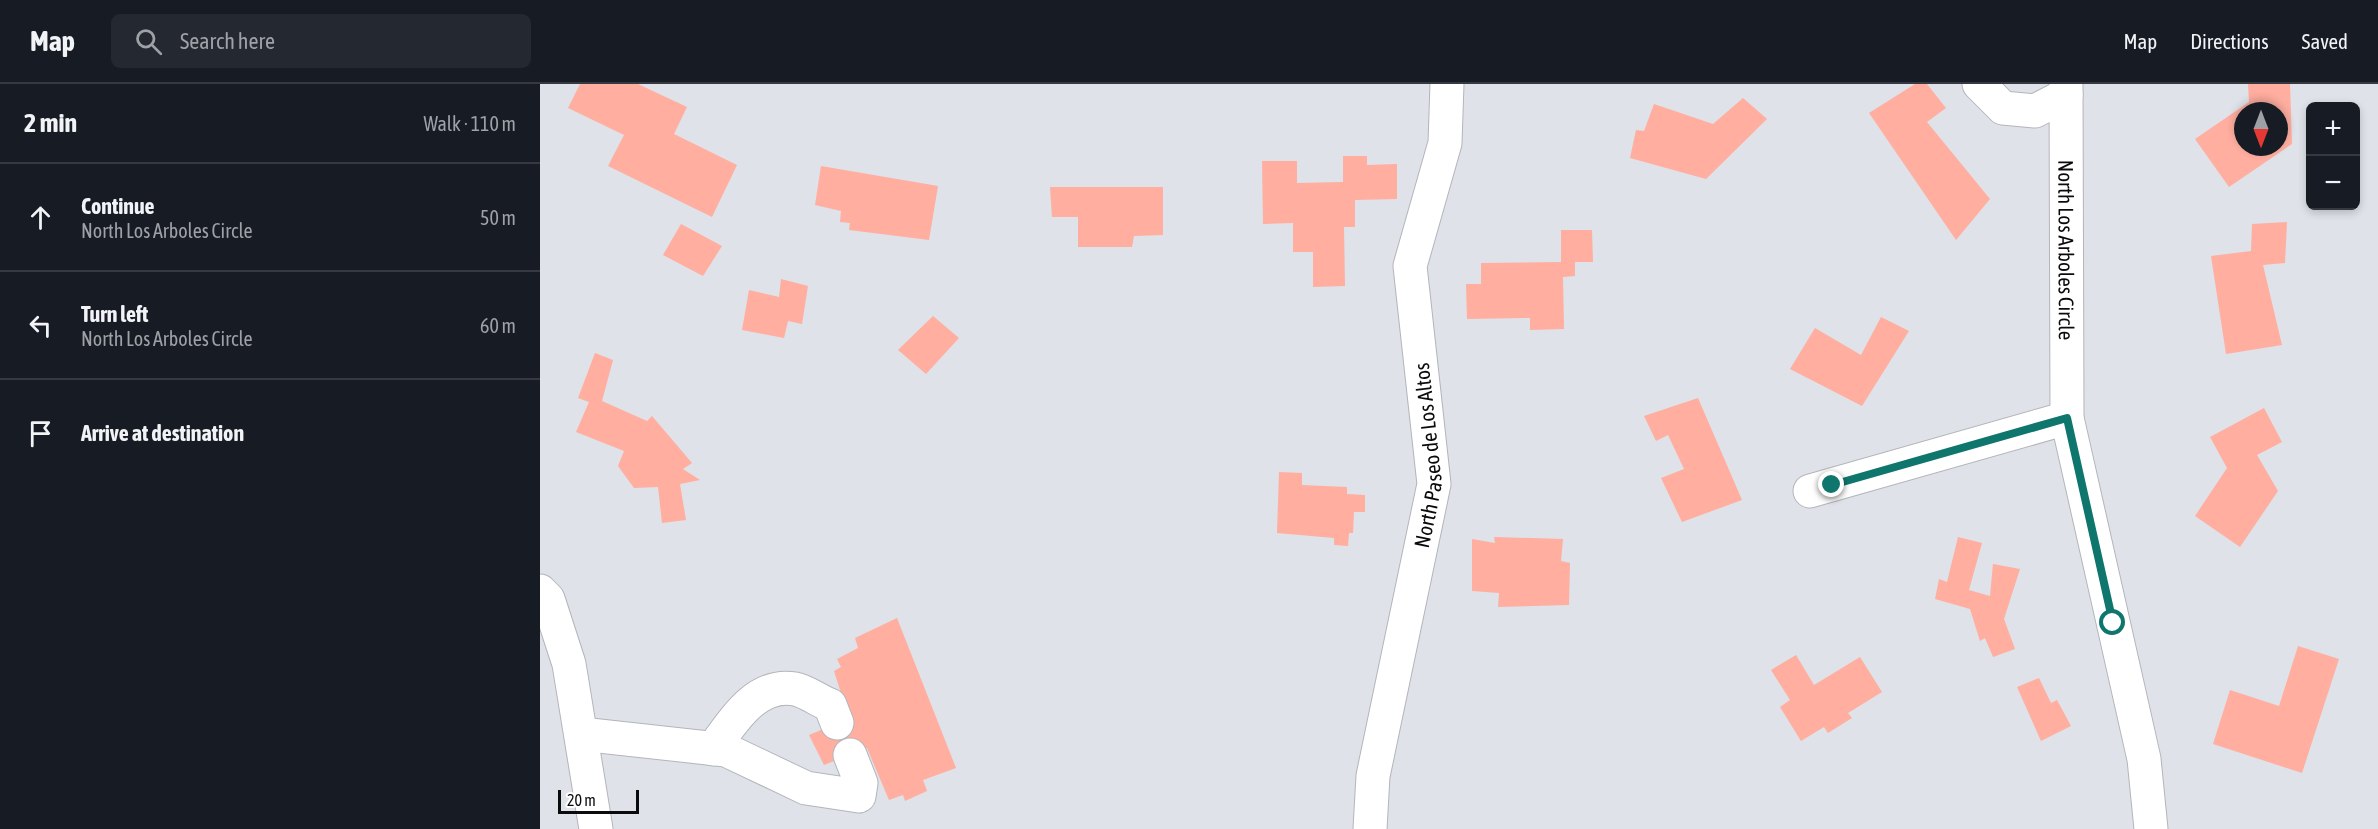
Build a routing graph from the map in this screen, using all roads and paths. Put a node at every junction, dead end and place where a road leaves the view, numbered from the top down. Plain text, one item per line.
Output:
1 (1447, 84) edge
2 (1978, 84) edge
3 (2066, 89) edge
4 (2067, 418) junction
5 (1810, 491) dead end
6 (540, 591) edge
7 (837, 723) dead end
8 (581, 734) junction
9 (712, 749) junction
10 (850, 755) dead end
11 (596, 829) edge
12 (1370, 829) edge
13 (2151, 829) edge

1 - 12 street, North Paseo de Los Altos
2 - 3 street
3 - 4 street, North Los Arboles Circle
4 - 5 street
4 - 13 street, North Los Arboles Circle
6 - 8 street
7 - 9 street
8 - 9 street
8 - 11 street
9 - 10 street

